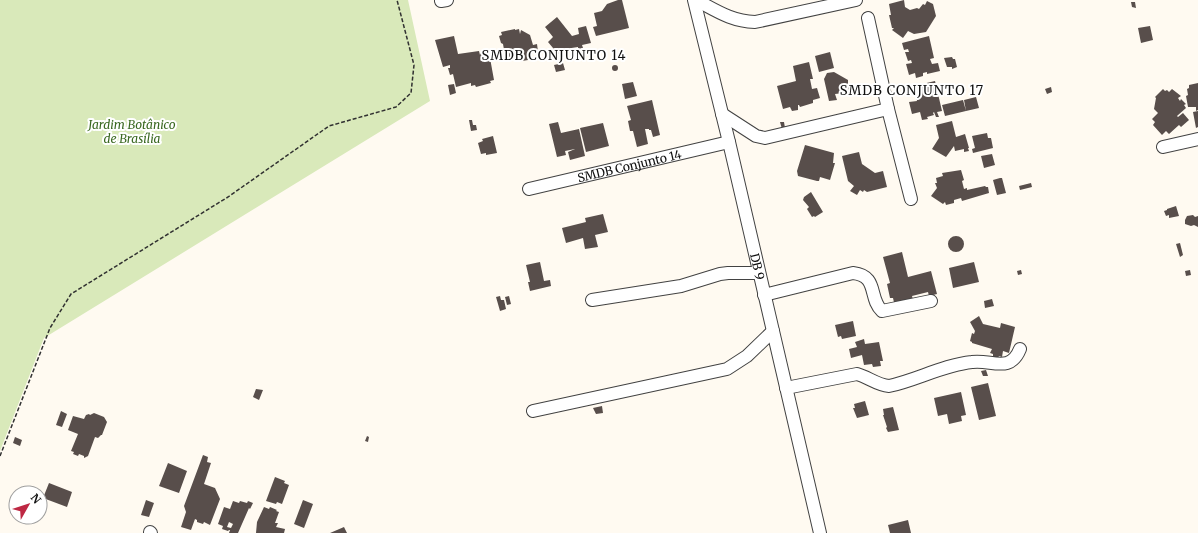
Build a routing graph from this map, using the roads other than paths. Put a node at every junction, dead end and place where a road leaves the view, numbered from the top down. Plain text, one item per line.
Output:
1 (695, 0) edge
2 (856, 0) edge
3 (868, 18) dead end
4 (888, 109) junction
5 (722, 114) junction
6 (1198, 139) edge
7 (729, 142) junction
8 (1163, 147) dead end
9 (529, 189) dead end
10 (911, 199) dead end
11 (759, 273) junction
12 (764, 295) junction
13 (592, 300) dead end
14 (931, 301) dead end
15 (773, 331) junction
16 (1020, 349) dead end
17 (786, 388) junction
18 (532, 411) dead end
19 (820, 533) edge

1 - 2 street
1 - 5 street, DB 9
3 - 4 street
4 - 5 street
4 - 10 street
5 - 7 street, DB 9
6 - 8 street
7 - 9 street, SMDB Conjunto 14
7 - 11 street, DB 9
11 - 12 street, DB 9
11 - 13 street
12 - 14 street
12 - 15 street, DB 9
15 - 17 street, DB 9
15 - 18 street
16 - 17 street
17 - 19 street, DB 9

